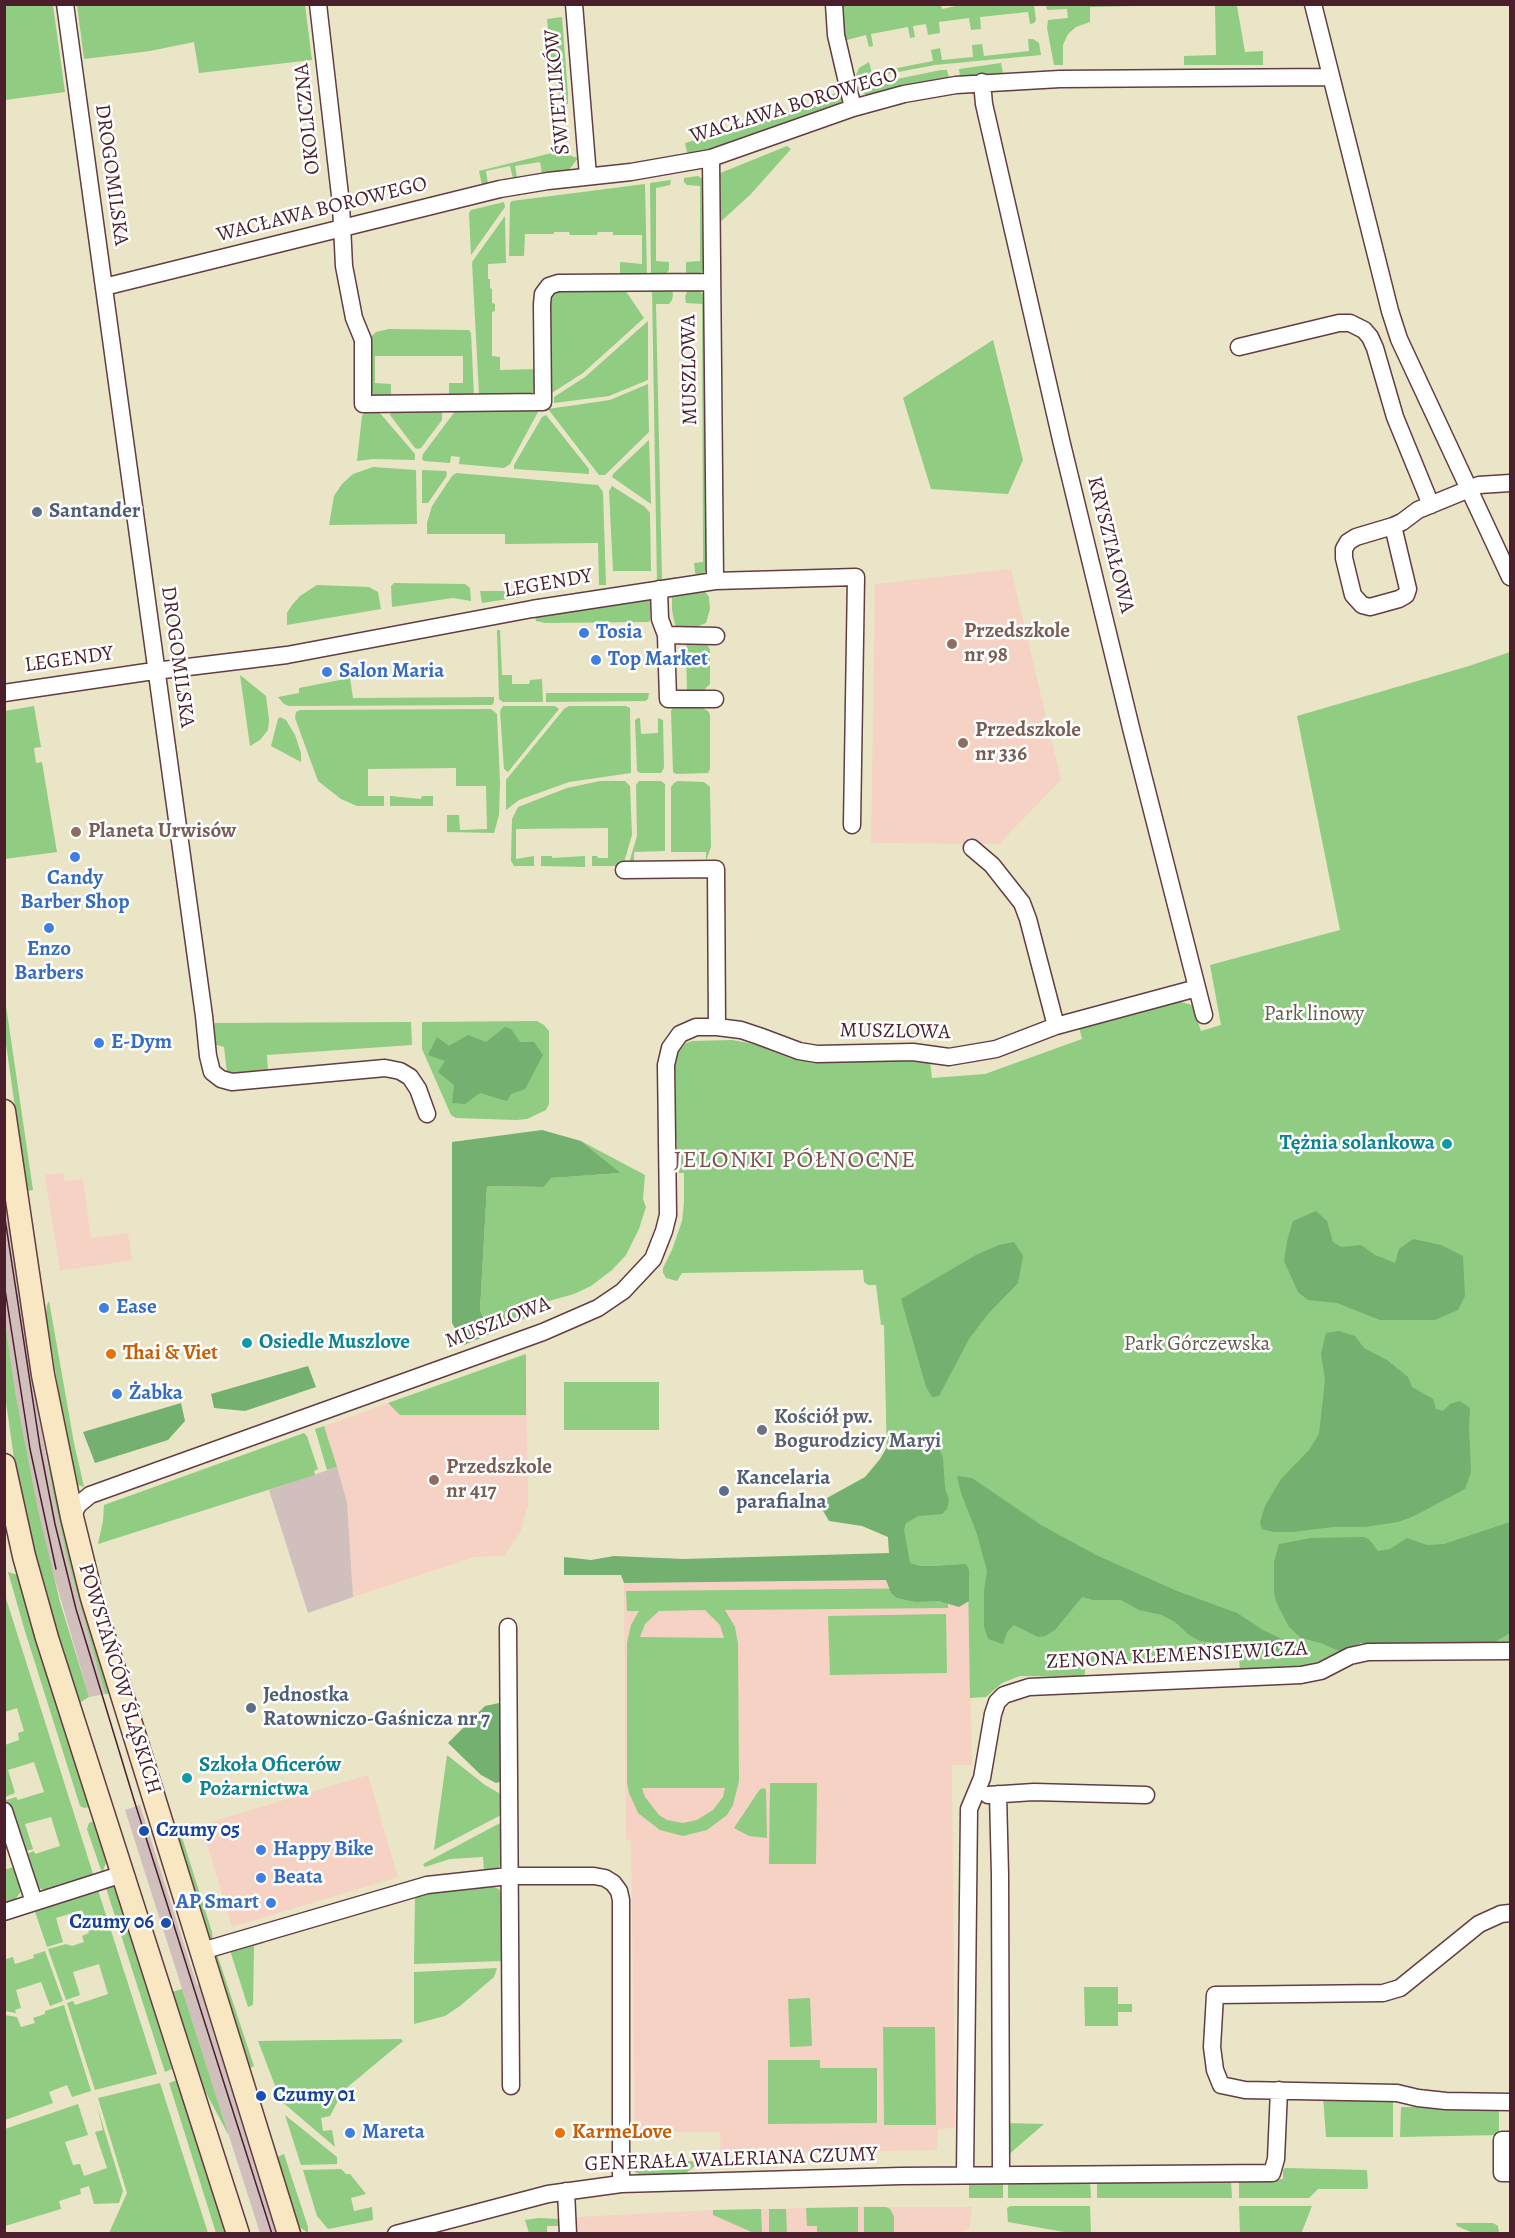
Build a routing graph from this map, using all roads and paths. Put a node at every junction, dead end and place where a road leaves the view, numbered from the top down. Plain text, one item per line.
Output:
1 (64, 4) edge
2 (318, 4) edge
3 (574, 4) edge
4 (834, 4) edge
5 (1313, 4) edge
6 (1330, 77) junction
7 (982, 82) junction
8 (853, 108) junction
9 (711, 158) junction
10 (588, 176) junction
11 (343, 229) junction
12 (711, 282) junction
13 (104, 287) junction
14 (1239, 347) dead end
15 (1510, 483) edge
16 (1469, 489) junction
17 (1431, 504) junction
18 (1393, 526) junction
19 (1510, 578) edge
20 (716, 581) junction
21 (660, 589) junction
22 (666, 636) junction
23 (716, 636) dead end
24 (157, 671) junction
25 (4, 693) edge
26 (715, 699) dead end
27 (852, 825) dead end
28 (972, 848) dead end
29 (624, 870) dead end
30 (1197, 988) junction
31 (1204, 1015) dead end
32 (1054, 1018) junction
33 (717, 1028) junction
34 (4, 1111) edge
35 (427, 1114) dead end
36 (4, 1465) edge
37 (63, 1479) junction
38 (90, 1495) junction
39 (72, 1517) junction
40 (508, 1628) dead end
41 (1510, 1651) edge
42 (998, 1794) junction
43 (1146, 1795) dead end
44 (974, 1796) junction
45 (4, 1811) edge
46 (123, 1874) junction
47 (509, 1876) junction
48 (34, 1902) junction
49 (4, 1911) edge
50 (1510, 1913) edge
51 (202, 1951) junction
52 (511, 2086) dead end
53 (1279, 2090) junction
54 (1510, 2102) edge
55 (1510, 2140) edge
56 (1510, 2173) edge
57 (965, 2175) junction
58 (1000, 2175) junction
59 (621, 2184) junction
60 (566, 2191) junction
61 (238, 2234) edge
62 (289, 2234) edge
63 (396, 2234) edge
64 (568, 2234) edge

1 - 13 street, DROGOMILSKA
2 - 11 street, OKOLICZNA
3 - 10 street, ŚWIETLIKÓW
4 - 8 street
5 - 6 street
6 - 7 street, WACŁAWA BOROWEGO
6 - 16 street
7 - 8 street, WACŁAWA BOROWEGO
7 - 30 street, KRYSZTAŁOWA
8 - 9 street, WACŁAWA BOROWEGO
9 - 10 street, WACŁAWA BOROWEGO
9 - 12 street, MUSZLOWA
10 - 11 street, WACŁAWA BOROWEGO
11 - 12 street, OKOLICZNA
11 - 13 street, WACŁAWA BOROWEGO
12 - 20 street, MUSZLOWA
13 - 24 street, DROGOMILSKA
14 - 17 street
15 - 16 street
16 - 17 street
16 - 19 street
17 - 18 street
18 - 18 street
20 - 21 street, LEGENDY
20 - 27 street, LEGENDY
21 - 22 street
21 - 24 street, LEGENDY
22 - 23 street
22 - 26 street
24 - 25 street, LEGENDY
24 - 35 street, DROGOMILSKA
28 - 32 street
29 - 33 street
30 - 31 street, KRYSZTAŁOWA
30 - 32 street, MUSZLOWA
32 - 33 street, MUSZLOWA
33 - 38 street, MUSZLOWA
34 - 37 main road, POWSTAŃCÓW ŚLĄSKICH
36 - 46 main road
37 - 38 street
37 - 39 main road, POWSTAŃCÓW ŚLĄSKICH
38 - 39 street
39 - 51 main road, POWSTAŃCÓW ŚLĄSKICH
40 - 47 street
41 - 44 street, ZENONA KLEMENSIEWICZA
42 - 43 street
42 - 44 street
42 - 58 street
44 - 57 street
45 - 48 street
46 - 48 street
46 - 61 main road
47 - 51 street
47 - 52 street
47 - 59 street
48 - 49 street
50 - 53 street
51 - 62 main road, POWSTAŃCÓW ŚLĄSKICH
53 - 54 street
53 - 58 street, GENERAŁA WALERIANA CZUMY
55 - 56 street
57 - 58 street, GENERAŁA WALERIANA CZUMY
57 - 59 street, GENERAŁA WALERIANA CZUMY
59 - 60 street, GENERAŁA WALERIANA CZUMY
60 - 63 street, GENERAŁA WALERIANA CZUMY
60 - 64 street

